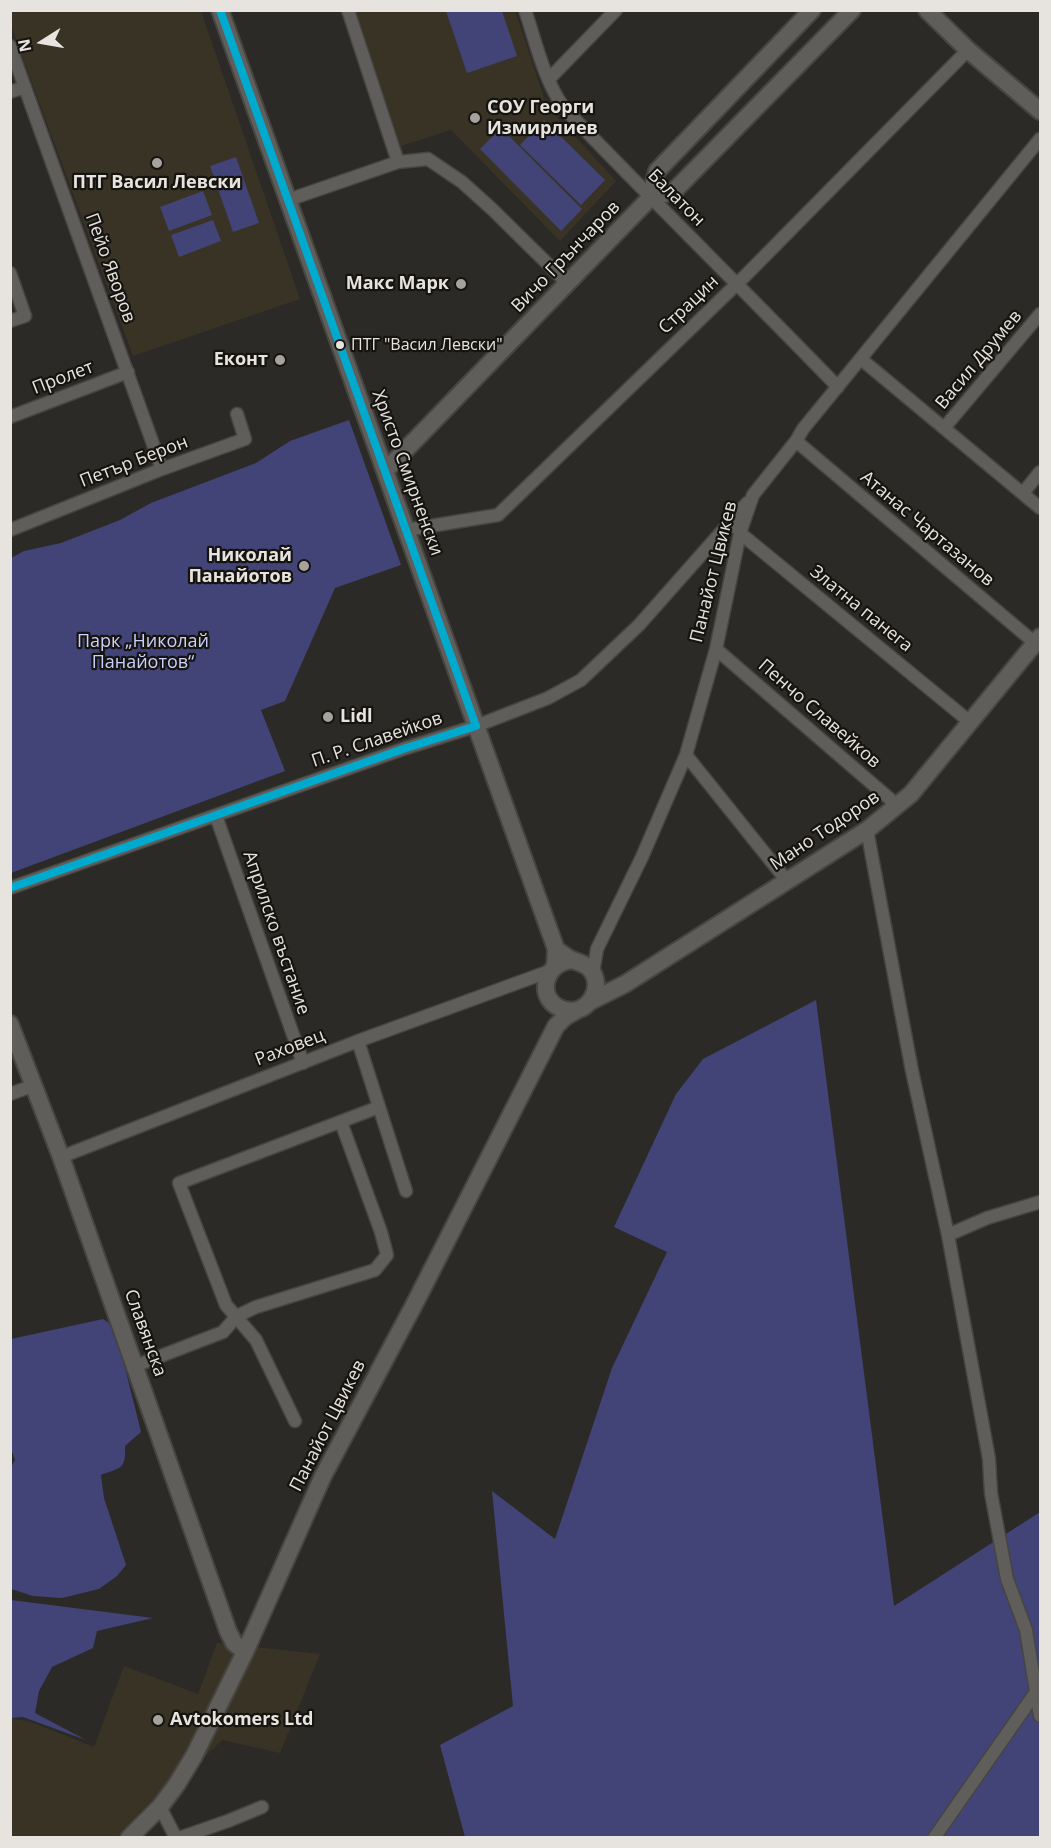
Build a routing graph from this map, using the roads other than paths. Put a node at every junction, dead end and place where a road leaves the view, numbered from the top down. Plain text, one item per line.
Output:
1 (220, 10) edge
2 (348, 10) edge
3 (525, 10) edge
4 (616, 10) edge
5 (812, 10) edge
6 (852, 10) edge
7 (927, 10) edge
8 (10, 46) edge
9 (968, 50) junction
10 (549, 79) junction
11 (25, 87) junction
12 (10, 92) edge
13 (1041, 111) edge
14 (1041, 139) edge
15 (398, 162) junction
16 (650, 198) junction
17 (288, 200) junction
18 (10, 273) edge
19 (567, 283) junction
20 (737, 283) junction
21 (1041, 315) edge
22 (10, 321) edge
23 (861, 359) junction
24 (128, 372) junction
25 (838, 387) junction
26 (237, 414) dead end
27 (10, 417) edge
28 (944, 428) junction
29 (796, 441) junction
30 (162, 469) junction
31 (385, 471) junction
32 (1041, 472) edge
33 (1023, 493) junction
34 (753, 495) junction
35 (1041, 508) edge
36 (733, 520) junction
37 (10, 530) edge
38 (406, 530) junction
39 (740, 533) junction
40 (1038, 640) edge
41 (716, 649) junction
42 (970, 722) junction
43 (476, 726) junction
44 (686, 755) junction
45 (898, 806) junction
46 (216, 816) junction
47 (867, 830) junction
48 (787, 880) junction
49 (10, 888) edge
50 (597, 949) junction
51 (574, 961) junction
52 (549, 975) junction
53 (594, 979) junction
54 (617, 988) junction
55 (583, 1006) junction
56 (10, 1024) edge
57 (556, 1026) junction
58 (358, 1041) junction
59 (303, 1063) junction
60 (34, 1085) junction
61 (10, 1094) edge
62 (379, 1107) junction
63 (341, 1122) junction
64 (61, 1157) junction
65 (406, 1191) dead end
66 (1041, 1202) edge
67 (948, 1235) junction
68 (237, 1316) junction
69 (135, 1366) junction
70 (295, 1421) dead end
71 (245, 1652) junction
72 (1036, 1692) junction
73 (1041, 1716) edge
74 (262, 1806) dead end
75 (160, 1807) junction
76 (129, 1838) edge
77 (177, 1838) edge
78 (934, 1838) edge

1 - 17 street, Христо Смирненски
2 - 15 street
3 - 10 street, Балатон
4 - 10 street
5 - 16 street, Вичо Грънчаров
6 - 16 street, Вичо Грънчаров
7 - 9 street
8 - 11 street, Пейо Яворов
9 - 13 street
9 - 20 street, Страцин
10 - 16 street, Балатон
11 - 12 street
11 - 24 street, Пейо Яворов
14 - 23 street, Панайот Цвикев
15 - 17 street
15 - 19 street
16 - 19 street, Вичо Грънчаров
16 - 20 street, Балатон
17 - 31 street, Христо Смирненски
18 - 22 street
19 - 31 street, Вичо Грънчаров
20 - 25 street, Балатон
20 - 38 street, Страцин
21 - 28 street, Васил Друмев
23 - 25 street, Панайот Цвикев
23 - 28 street
24 - 27 street, Пролет
24 - 30 street, Пейо Яворов
25 - 29 street, Панайот Цвикев
26 - 30 street, Петър Берон
28 - 33 street
29 - 34 street, Панайот Цвикев
29 - 40 street, Атанас Чартазанов
30 - 37 street, Петър Берон
31 - 38 street, Христо Смирненски
32 - 33 street
33 - 35 street
34 - 36 street, П. Р. Славейков
34 - 39 street, Панайот Цвикев
36 - 39 street, Златна панега
36 - 43 street, П. Р. Славейков
38 - 43 street, Христо Смирненски
39 - 41 street, Панайот Цвикев
39 - 42 street, Златна панега
40 - 42 street, Мано Тодоров
41 - 44 street, Панайот Цвикев
41 - 45 street, Пенчо Славейков
42 - 45 street, Мано Тодоров
43 - 46 street, П. Р. Славейков
43 - 52 street, Христо Смирненски
44 - 48 street
44 - 50 street, Панайот Цвикев
45 - 47 street, Мано Тодоров
46 - 49 street, П. Р. Славейков
46 - 59 street, Априлско въстание
47 - 48 street, Мано Тодоров
47 - 67 street
48 - 54 street, Мано Тодоров
50 - 51 street
50 - 53 street, Панайот Цвикев
51 - 52 street
51 - 53 street
52 - 55 street
52 - 57 street
52 - 58 street, Раховец
53 - 54 street
53 - 55 street
54 - 55 street, Мано Тодоров
55 - 57 street, Панайот Цвикев
56 - 60 street, Славянска
57 - 71 street, Панайот Цвикев
58 - 59 street, Раховец
58 - 62 street
59 - 64 street, Раховец
60 - 61 street
60 - 64 street, Славянска
62 - 63 street
62 - 65 street
63 - 68 street
63 - 68 street
64 - 69 street, Славянска
66 - 67 street
67 - 72 street
68 - 69 street
68 - 70 street
69 - 71 street, Славянска
71 - 75 street, Панайот Цвикев
72 - 73 street
72 - 78 street
74 - 77 street
75 - 76 street, Панайот Цвикев
75 - 77 street

